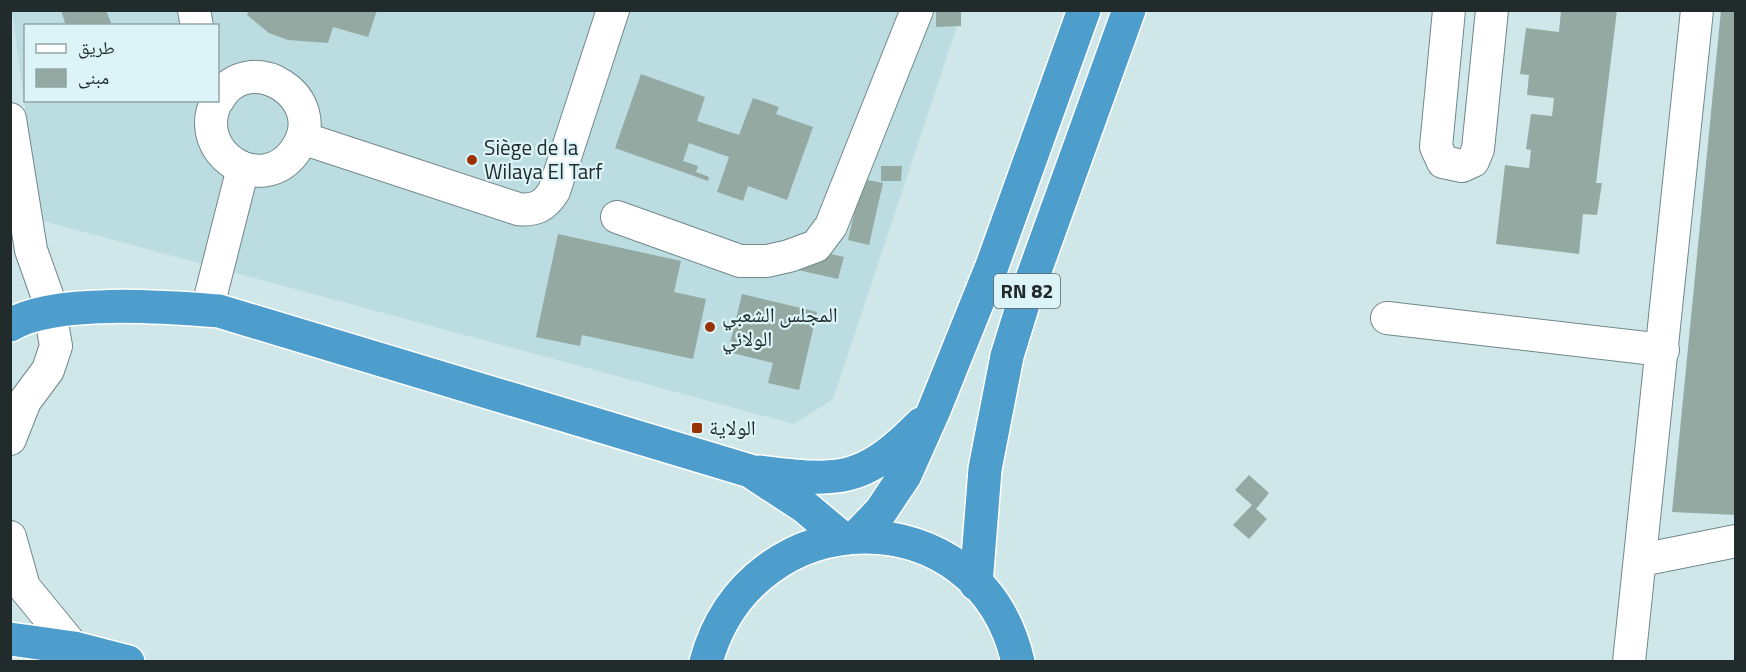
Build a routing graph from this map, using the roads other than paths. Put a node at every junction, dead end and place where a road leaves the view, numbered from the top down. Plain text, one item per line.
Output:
1 (613, 10) edge
2 (917, 10) edge
3 (1084, 10) edge
4 (1129, 10) edge
5 (1449, 10) edge
6 (1492, 10) edge
7 (1697, 10) edge
8 (219, 96) edge
9 (217, 102) edge
10 (10, 119) edge
11 (302, 138) junction
12 (243, 168) junction
13 (617, 217) dead end
14 (207, 310) junction
15 (50, 312) junction
16 (1387, 318) dead end
17 (10, 325) edge
18 (1663, 350) junction
19 (934, 410) junction
20 (10, 439) edge
21 (750, 471) junction
22 (10, 537) edge
23 (850, 537) junction
24 (1736, 542) edge
25 (1641, 560) junction
26 (976, 584) junction
27 (11, 638) edge
28 (74, 648) junction
29 (1020, 658) edge
30 (128, 662) edge
31 (706, 662) edge
32 (1629, 662) edge

1 - 11 street
2 - 13 street
3 - 19 highway, RN 82
4 - 26 highway, RN 82
5 - 6 street
7 - 18 street
8 - 11 street
9 - 12 street
10 - 15 street
11 - 12 street
12 - 14 street
14 - 15 highway
14 - 21 highway
15 - 17 highway
15 - 20 street
16 - 18 street
18 - 25 street
19 - 21 highway
19 - 23 highway, RN 82
21 - 23 highway
22 - 28 street
23 - 26 highway
23 - 31 highway
24 - 25 street
25 - 32 street
26 - 29 highway
27 - 28 highway
28 - 30 highway

